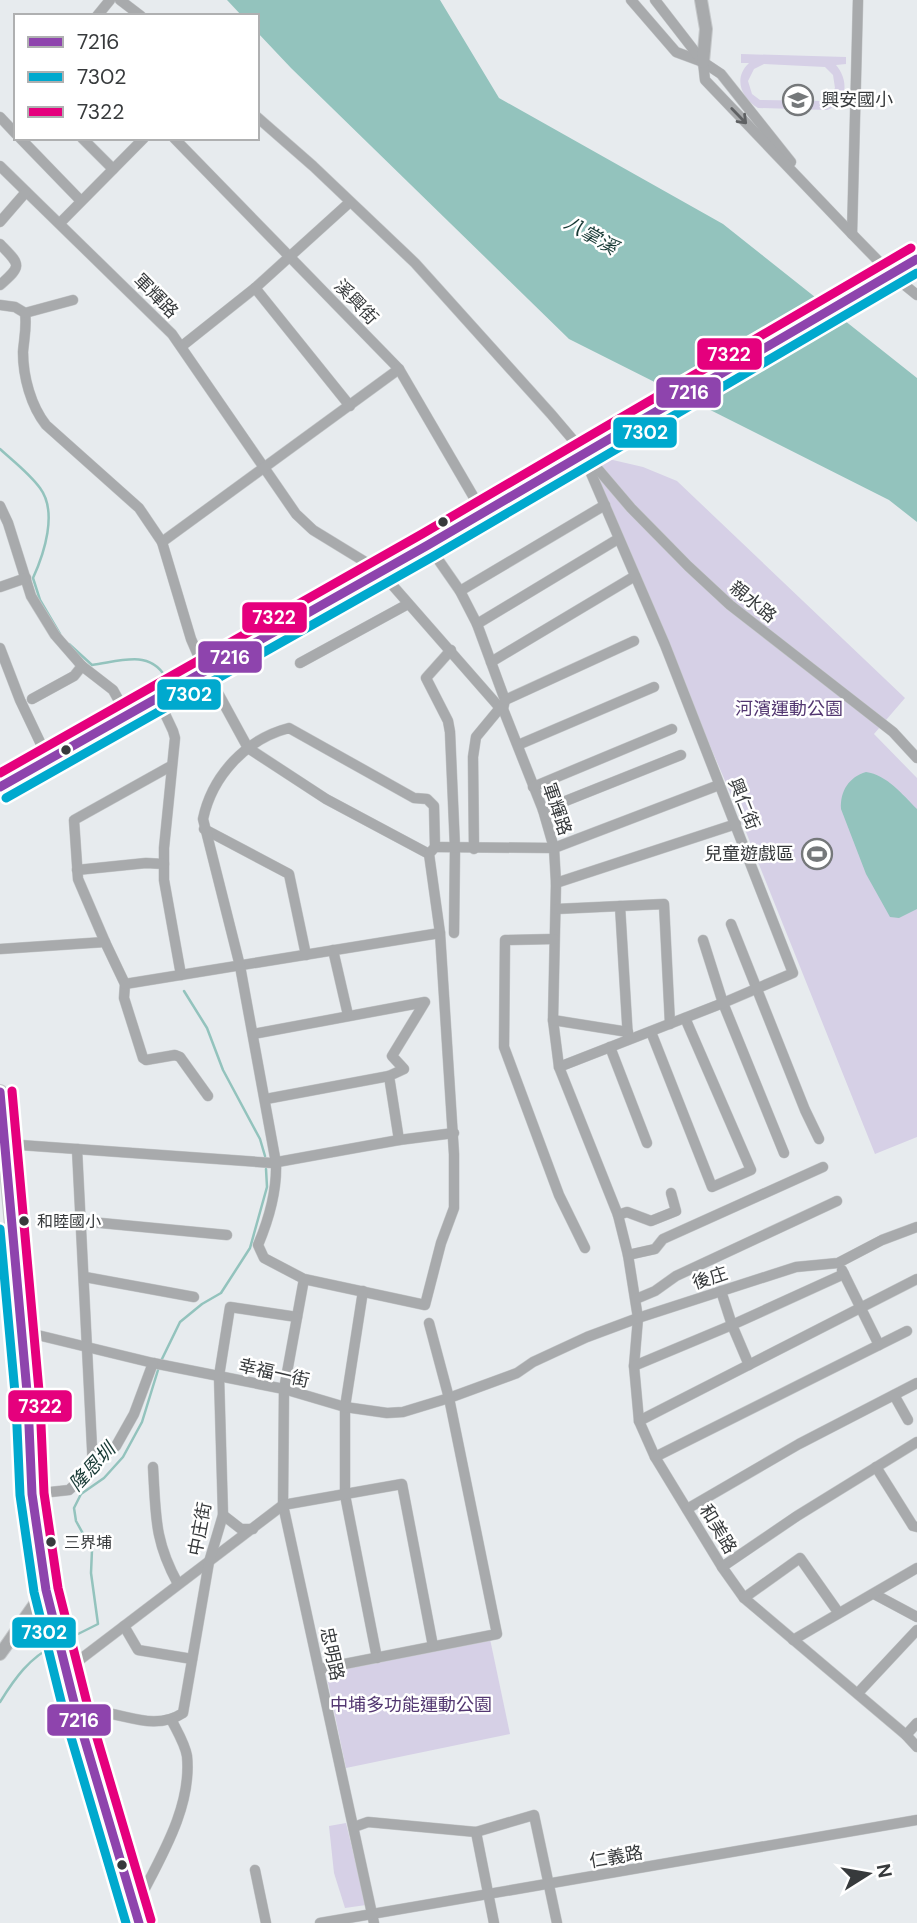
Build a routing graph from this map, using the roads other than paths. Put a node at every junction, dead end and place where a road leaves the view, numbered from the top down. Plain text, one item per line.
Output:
1 (110, 0) edge
2 (120, 0) edge
3 (631, 0) edge
4 (655, 0) edge
5 (701, 0) edge
6 (858, 0) edge
7 (99, 14) edge
8 (138, 14) edge
9 (703, 62) junction
10 (0, 117) edge
11 (259, 119) edge
12 (14, 132) edge
13 (22, 140) edge
14 (84, 140) edge
15 (142, 140) edge
16 (176, 140) edge
17 (0, 166) edge
18 (113, 169) junction
19 (26, 192) junction
20 (81, 201) junction
21 (350, 202) junction
22 (831, 212) junction
23 (0, 222) edge
24 (60, 223) junction
25 (852, 234) junction
26 (0, 244) edge
27 (291, 256) junction
28 (917, 260) edge
29 (891, 274) junction
30 (0, 285) edge
31 (255, 288) junction
32 (917, 295) edge
33 (73, 300) dead end
34 (0, 305) edge
35 (25, 313) junction
36 (181, 346) junction
37 (399, 369) junction
38 (350, 406) junction
39 (582, 454) junction
40 (264, 468) junction
41 (606, 505) junction
42 (0, 506) edge
43 (483, 513) junction
44 (4, 524) edge
45 (618, 539) junction
46 (162, 542) junction
47 (428, 545) junction
48 (380, 571) junction
49 (635, 576) junction
50 (26, 578) junction
51 (0, 587) edge
52 (460, 591) junction
53 (408, 604) junction
54 (477, 624) junction
55 (634, 641) dead end
56 (0, 648) edge
57 (451, 650) junction
58 (491, 662) junction
59 (300, 663) dead end
60 (82, 666) junction
61 (205, 671) junction
62 (654, 687) dead end
63 (32, 699) dead end
64 (158, 699) junction
65 (503, 706) junction
66 (127, 716) junction
67 (672, 729) dead end
68 (518, 745) junction
69 (248, 748) junction
70 (681, 755) dead end
71 (917, 758) edge
72 (49, 761) junction
73 (171, 766) junction
74 (719, 785) junction
75 (0, 787) edge
76 (533, 787) junction
77 (542, 810) junction
78 (736, 824) junction
79 (204, 829) junction
80 (455, 848) junction
81 (554, 848) junction
82 (474, 849) junction
83 (432, 850) junction
84 (164, 864) junction
85 (77, 870) junction
86 (556, 883) junction
87 (620, 906) junction
88 (556, 908) junction
89 (730, 924) dead end
90 (440, 933) junction
91 (454, 933) dead end
92 (554, 939) junction
93 (704, 940) dead end
94 (106, 942) junction
95 (0, 949) edge
96 (333, 950) junction
97 (306, 955) junction
98 (240, 967) junction
99 (181, 975) junction
100 (125, 984) junction
101 (756, 990) junction
102 (723, 1003) junction
103 (348, 1016) junction
104 (685, 1018) junction
105 (553, 1020) junction
106 (670, 1024) junction
107 (650, 1032) junction
108 (253, 1034) junction
109 (628, 1036) junction
110 (610, 1047) junction
111 (559, 1067) junction
112 (389, 1076) junction
113 (0, 1092) edge
114 (208, 1096) dead end
115 (266, 1099) junction
116 (454, 1133) junction
117 (819, 1139) dead end
118 (399, 1140) junction
119 (648, 1143) dead end
120 (6, 1144) junction
121 (77, 1149) junction
122 (784, 1153) dead end
123 (276, 1163) junction
124 (823, 1167) dead end
125 (671, 1193) dead end
126 (837, 1201) dead end
127 (618, 1215) junction
128 (5, 1220) edge
129 (80, 1221) junction
130 (917, 1227) edge
131 (227, 1234) dead end
132 (585, 1248) dead end
133 (628, 1255) junction
134 (838, 1263) junction
135 (844, 1273) junction
136 (85, 1277) junction
137 (304, 1279) junction
138 (917, 1279) edge
139 (363, 1291) junction
140 (721, 1291) junction
141 (194, 1297) dead end
142 (636, 1299) junction
143 (863, 1309) junction
144 (297, 1317) junction
145 (638, 1318) junction
146 (429, 1323) dead end
147 (732, 1325) junction
148 (22, 1331) junction
149 (906, 1331) dead end
150 (86, 1345) junction
151 (879, 1345) junction
152 (153, 1363) junction
153 (749, 1365) junction
154 (634, 1366) junction
155 (517, 1373) joint
156 (219, 1376) junction
157 (917, 1383) edge
158 (284, 1389) junction
159 (894, 1395) junction
160 (449, 1398) junction
161 (345, 1407) junction
162 (908, 1420) dead end
163 (639, 1421) junction
164 (917, 1442) edge
165 (655, 1457) junction
166 (153, 1467) dead end
167 (876, 1467) junction
168 (93, 1468) junction
169 (33, 1494) junction
170 (345, 1495) junction
171 (283, 1505) junction
172 (687, 1509) junction
173 (223, 1515) junction
174 (917, 1527) edge
175 (253, 1529) junction
176 (209, 1563) junction
177 (722, 1567) junction
178 (917, 1568) edge
179 (178, 1584) junction
180 (46, 1590) junction
181 (874, 1594) junction
182 (744, 1598) junction
183 (838, 1612) junction
184 (917, 1617) edge
185 (124, 1626) junction
186 (19, 1629) junction
187 (917, 1630) edge
188 (57, 1638) junction
189 (793, 1640) junction
190 (433, 1646) junction
191 (0, 1654) edge
192 (377, 1658) junction
193 (192, 1659) junction
194 (63, 1664) junction
195 (319, 1669) junction
196 (858, 1693) junction
197 (77, 1714) junction
198 (172, 1721) junction
199 (917, 1723) edge
200 (906, 1735) junction
201 (917, 1747) edge
202 (917, 1819) edge
203 (354, 1827) junction
204 (476, 1832) junction
205 (255, 1870) dead end
206 (548, 1885) junction
207 (488, 1894) junction
208 (132, 1902) junction
209 (373, 1918) edge
210 (139, 1923) edge
211 (266, 1923) edge
212 (320, 1923) edge
213 (494, 1923) edge
214 (556, 1923) edge

1 - 7 street
2 - 8 street
3 - 9 street
4 - 9 street
5 - 9 street
6 - 25 street
9 - 22 street
9 -> 22 street
10 - 12 street
11 - 21 street
13 - 20 street
14 - 18 street
15 - 18 street
16 - 27 street, 溪興街
17 - 19 street, 軍輝路
18 - 20 street
19 - 23 street
19 - 24 street, 軍輝路
20 - 24 street
21 - 27 street
21 - 39 street
22 - 25 street
24 - 36 street, 軍輝路
25 - 29 street
26 - 30 street
27 - 31 street
27 - 37 street, 溪興街
28 - 29 main road
29 - 32 street
29 - 39 main road
31 - 36 street
31 - 38 street
33 - 35 street
34 - 35 street
35 - 46 street
36 - 40 street, 軍輝路
37 - 38 street
37 - 43 street, 溪興街
38 - 40 street
39 - 41 street, 興仁街
39 - 43 main road
39 - 71 street, 親水路
40 - 46 street
40 - 48 street, 軍輝路
41 - 45 street, 興仁街
41 - 52 street
42 - 44 street
43 - 47 main road
44 - 50 street
45 - 49 street, 興仁街
45 - 54 street
46 - 61 street
47 - 48 main road
47 - 52 street
48 - 53 street, 軍輝路
48 - 61 main road
49 - 58 street
49 - 74 street, 興仁街
50 - 51 street
50 - 60 street
52 - 54 street
53 - 57 street, 軍輝路
53 - 59 street
54 - 58 street
55 - 65 street
56 - 72 street
57 - 65 street, 軍輝路
57 - 80 street
58 - 65 street
60 - 63 street
60 - 66 street
61 - 64 main road
61 - 69 street
62 - 68 street
64 - 66 main road
64 - 73 street
65 - 68 street, 軍輝路
65 - 82 street
66 - 72 main road
67 - 76 street
68 - 76 street, 軍輝路
69 - 79 street
69 - 83 street
69 - 83 street
70 - 77 street
72 - 75 main road
73 - 84 street
73 - 85 street
74 - 78 street, 興仁街
74 - 81 street
76 - 77 street, 軍輝路
77 - 81 street, 軍輝路
78 - 86 street
78 - 101 street, 興仁街
79 - 97 street
79 - 98 street
80 - 82 street
80 - 83 street
80 - 91 street
81 - 82 street
81 - 86 street, 軍輝路
83 - 90 street
84 - 85 street
84 - 99 street
85 - 94 street
86 - 88 street, 軍輝路
87 - 88 street
87 - 106 street
87 - 109 street
88 - 92 street, 軍輝路
89 - 101 street
90 - 96 street
90 - 116 street
92 - 105 street, 軍輝路
92 - 132 street
93 - 102 street
94 - 95 street
94 - 100 street
96 - 97 street
96 - 103 street
97 - 98 street
98 - 99 street
98 - 108 street
99 - 100 street
100 - 114 street
101 - 102 street, 興仁街
101 - 117 street
102 - 104 street, 興仁街
102 - 122 street
103 - 108 street
103 - 112 street
104 - 106 street, 興仁街
104 - 107 street
105 - 109 street
105 - 111 street, 軍輝路
106 - 107 street, 興仁街
107 - 109 street, 興仁街
108 - 115 street
109 - 110 street, 興仁街
110 - 111 street, 興仁街
110 - 119 street
111 - 127 street, 軍輝路
112 - 115 street
112 - 118 street
113 - 120 main road
115 - 123 street
116 - 118 street
116 - 139 street
118 - 123 street
120 - 121 street
120 - 128 main road
121 - 123 street
121 - 129 street
123 - 137 street
124 - 133 street
125 - 127 street
126 - 142 street
127 - 133 street, 軍輝路
128 - 148 main road
129 - 131 street
129 - 136 street
130 - 134 street, 後庄
133 - 142 street, 和美路
134 - 135 street
134 - 140 street, 後庄
135 - 143 street
135 - 147 street
136 - 141 street
136 - 150 street
137 - 139 street
137 - 144 street, 忠明路
138 - 143 street
139 - 161 street
140 - 145 street, 後庄
140 - 147 street
142 - 145 street, 和美路
143 - 151 street
143 - 153 street
144 - 156 street, 中庄街
144 - 158 street, 忠明路
145 - 154 street, 和美路
145 - 155 street, 後庄
146 - 160 street
147 - 153 street
147 - 154 street
148 - 150 street, 幸福一街
148 - 169 main road
149 - 151 street
150 - 152 street, 幸福一街
150 - 168 street
151 - 165 street
152 - 156 street, 幸福一街
152 - 168 street
153 - 163 street
154 - 163 street, 和美路
155 - 160 street, 幸福一街
156 - 158 street, 幸福一街
156 - 173 street, 中庄街
157 - 159 street
158 - 161 street, 幸福一街
158 - 171 street, 忠明路
159 - 162 street
159 - 172 street
160 - 161 street, 幸福一街
160 - 190 street
161 - 170 street
163 - 165 street, 和美路
164 - 167 street
165 - 172 street, 和美路
166 - 179 street
167 - 174 street
167 - 177 street
168 - 169 street
169 - 180 main road
170 - 171 street
170 - 190 street
170 - 192 street
171 - 175 street
171 - 195 street, 忠明路
172 - 177 street, 和美路
173 - 175 street
173 - 176 street, 中庄街
175 - 176 street
176 - 179 street
176 - 193 street, 中庄街
177 - 182 street, 和美路
178 - 181 street
179 - 185 street
180 - 186 street
180 - 188 main road
181 - 183 street
181 - 184 street
182 - 183 street
182 - 189 street, 和美路
183 - 189 street
185 - 193 street
185 - 194 street
186 - 188 street
186 - 191 street
187 - 196 street
188 - 194 main road
189 - 196 street, 和美路
190 - 192 street
192 - 195 street
193 - 198 street, 中庄街
194 - 197 main road
195 - 203 street, 忠明路
196 - 200 street, 和美路
197 - 198 street
197 - 208 main road
198 - 208 street
199 - 200 street
200 - 201 street, 和美路
202 - 206 street, 仁義路
203 - 204 street
203 - 209 street, 忠明路
204 - 206 street
204 - 207 street
205 - 211 street
206 - 207 street, 仁義路
206 - 214 street
207 - 209 street, 仁義路
207 - 213 street
208 - 210 main road
209 - 212 street, 仁義路

